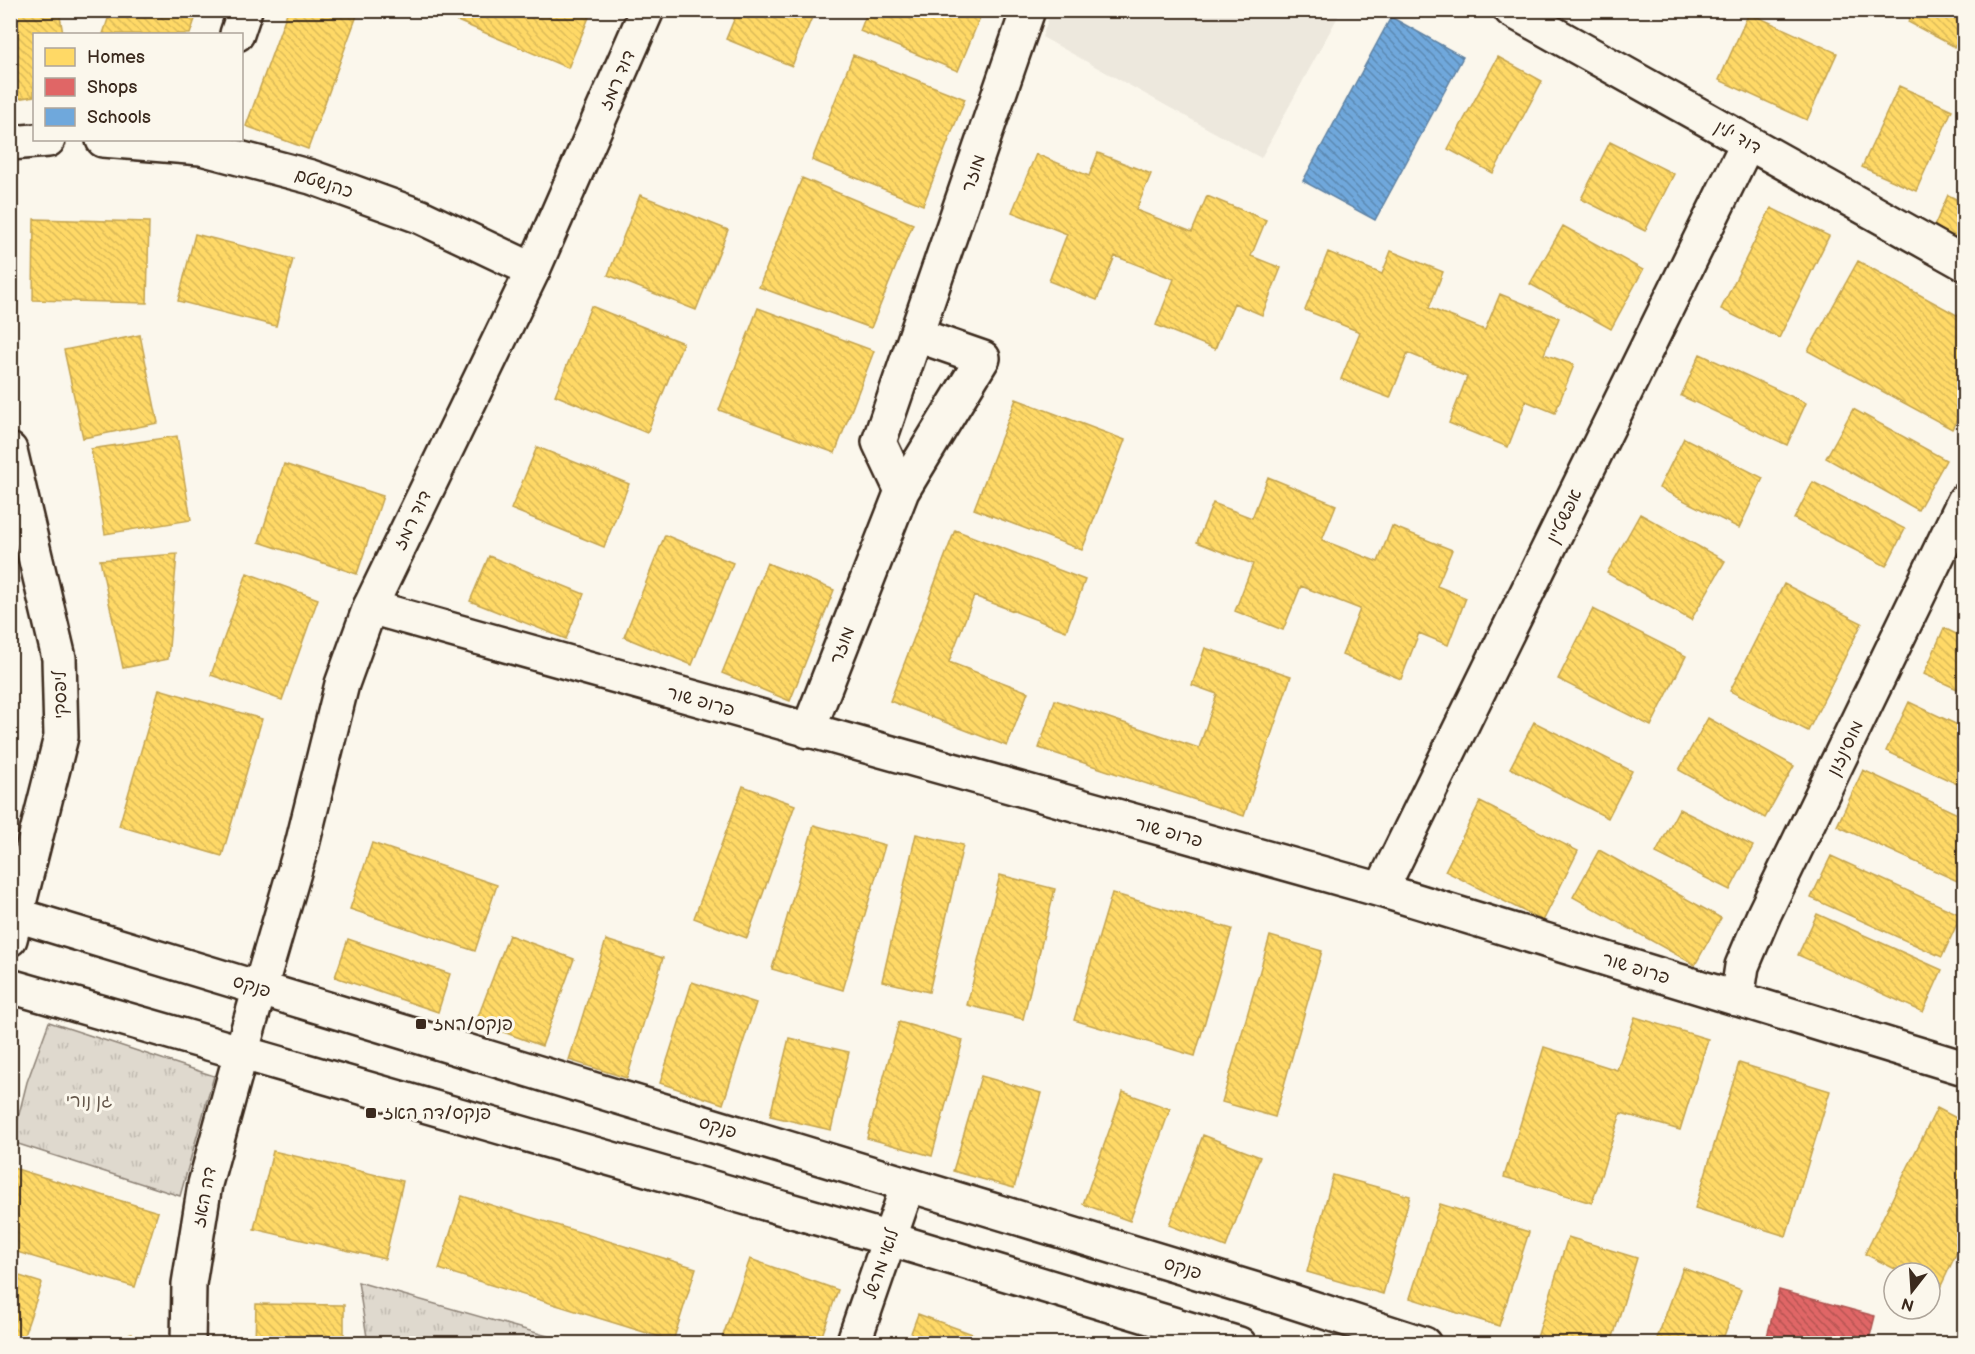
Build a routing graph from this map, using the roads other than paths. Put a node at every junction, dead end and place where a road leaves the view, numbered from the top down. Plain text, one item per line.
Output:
1 (244, 10) edge
2 (647, 10) edge
3 (1028, 10) edge
4 (1511, 10) edge
5 (237, 33) edge
6 (35, 141) edge
7 (128, 141) edge
8 (1748, 142) junction
9 (10, 143) edge
10 (202, 144) edge
11 (1965, 263) edge
12 (533, 270) junction
13 (917, 335) junction
14 (10, 450) edge
15 (902, 491) junction
16 (1965, 501) edge
17 (370, 608) junction
18 (808, 731) junction
19 (1381, 890) junction
20 (13, 923) edge
21 (10, 986) edge
22 (260, 989) junction
23 (1737, 999) junction
24 (241, 1053) junction
25 (1965, 1068) edge
26 (908, 1185) junction
27 (890, 1239) junction
28 (188, 1344) edge
29 (852, 1344) edge
30 (1239, 1344) edge
31 (1424, 1344) edge

1 - 5 street
2 - 12 street, דוד רמז
3 - 13 street, מוזר
4 - 8 street, דוד ילין
6 - 9 street
7 - 10 street, כהנשטם
8 - 11 street, דוד ילין
8 - 19 street, אפשטיין
10 - 12 street, כהנשטם
12 - 17 street, דוד רמז
13 - 15 street, מוזר
13 - 15 street, מוזר
14 - 20 street, ליפסקי
15 - 18 street, מוזר
16 - 23 street, מוסינזון
17 - 18 street, פרופ שור
17 - 22 street, דוד רמז
18 - 19 street, פרופ שור
19 - 23 street, פרופ שור
20 - 22 street, פנקס
21 - 24 street
22 - 24 street, דוד רמז
22 - 26 street, פנקס
23 - 25 street, פרופ שור
24 - 27 street
24 - 28 street, דה האז
26 - 27 street, לואי מרשל
26 - 31 street, פנקס
27 - 29 street, לואי מרשל
27 - 30 street

